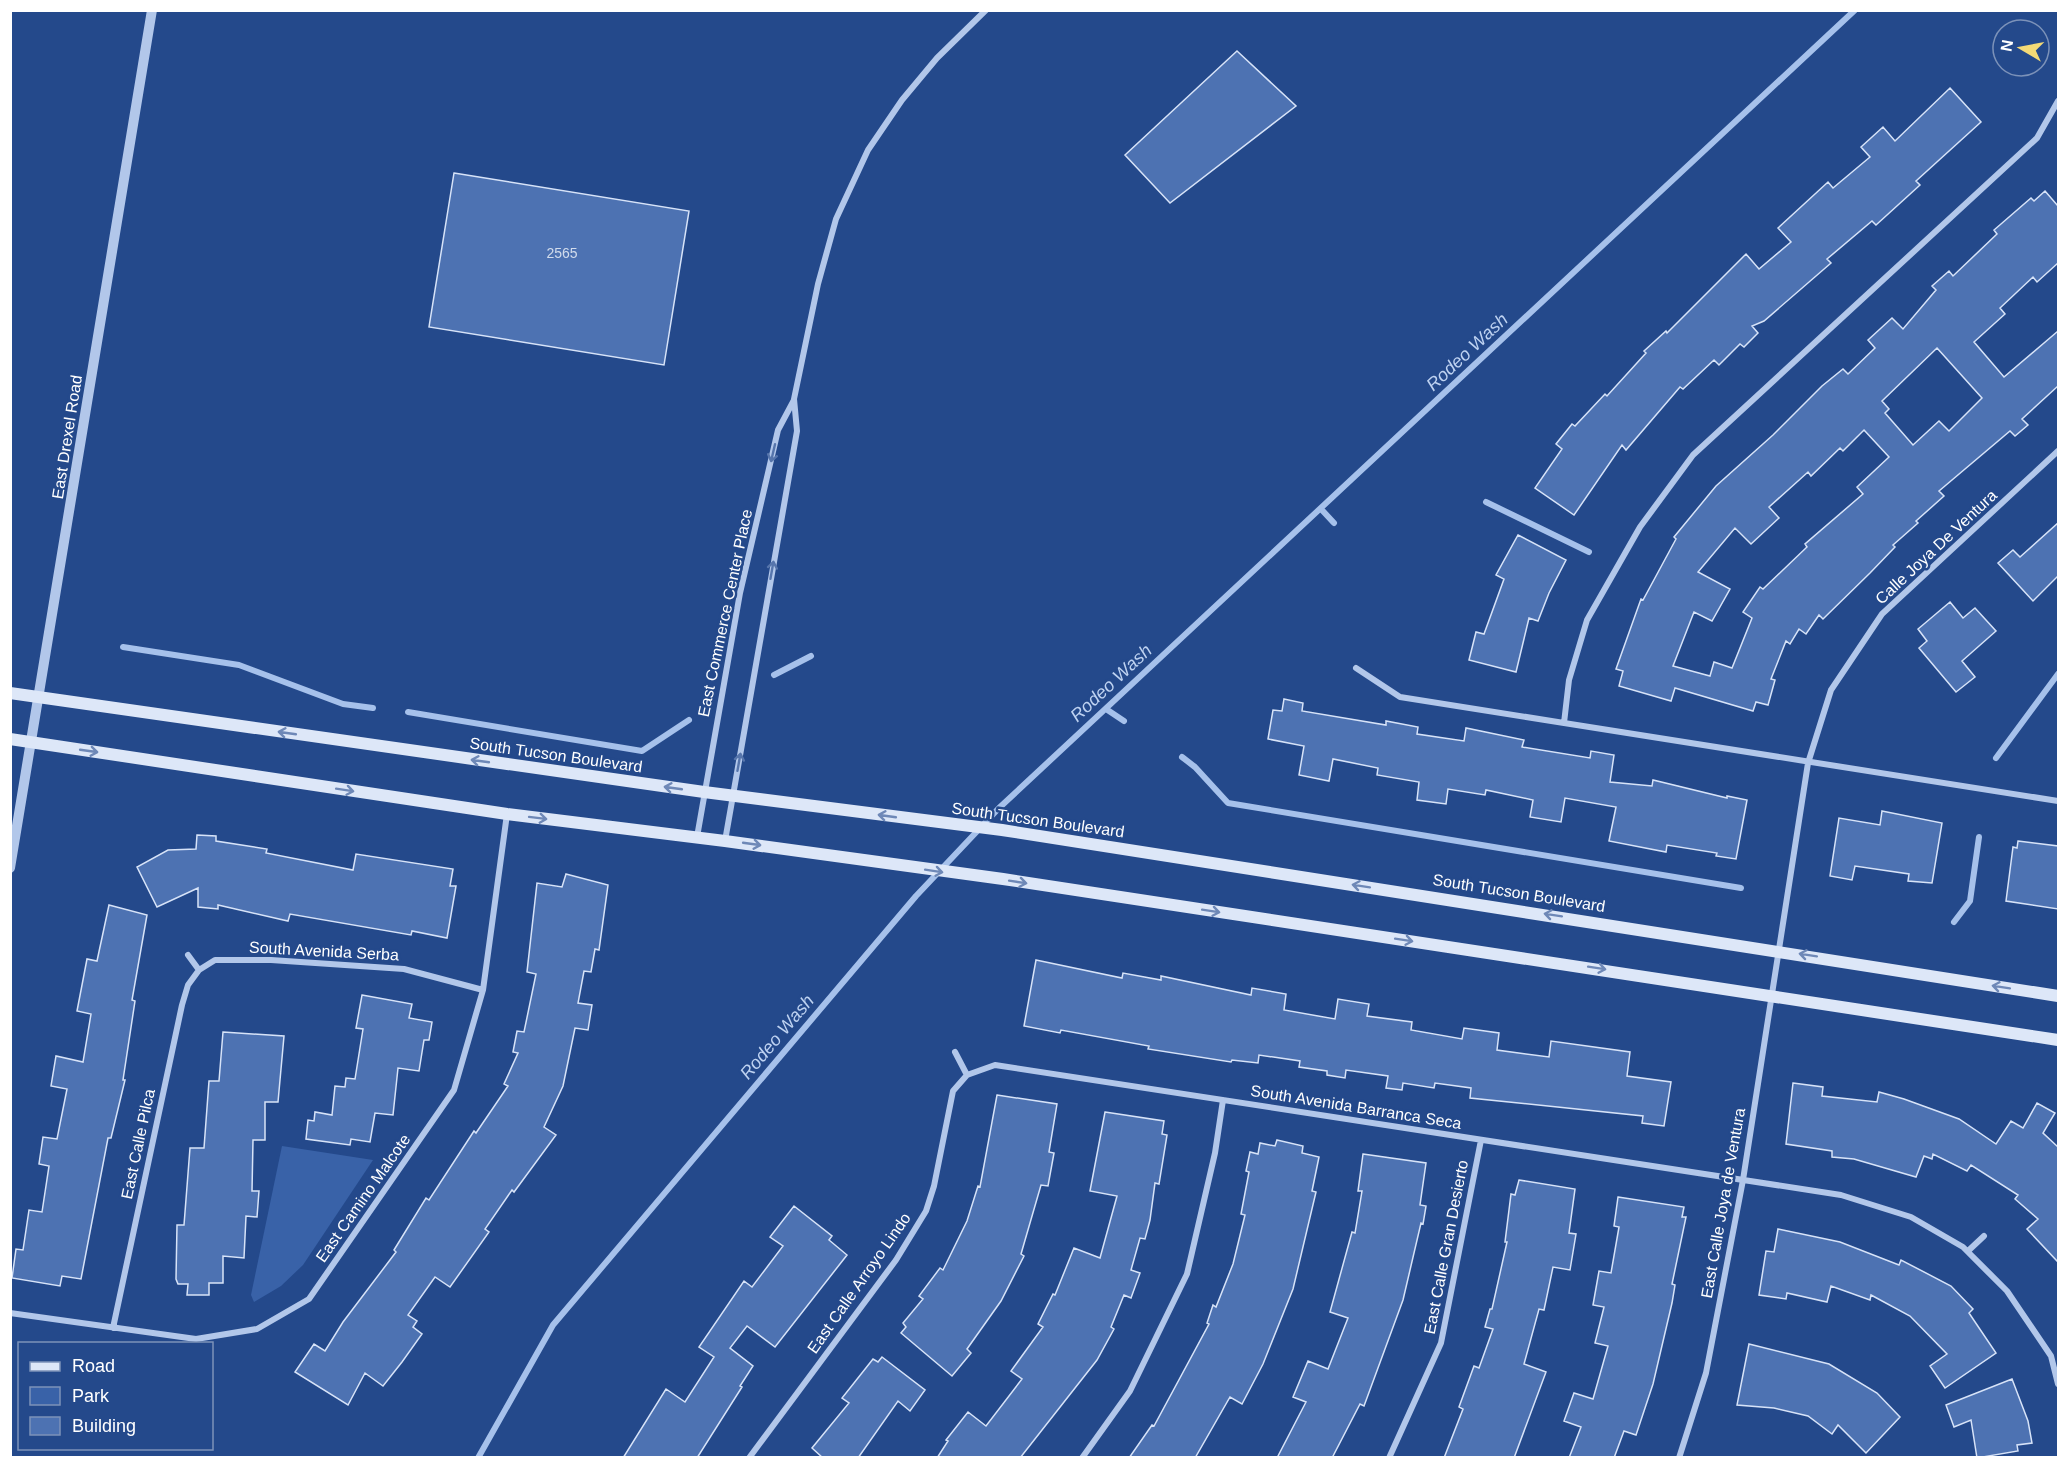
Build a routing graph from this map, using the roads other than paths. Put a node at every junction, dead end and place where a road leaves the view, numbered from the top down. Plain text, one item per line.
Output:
1 (152, 10) edge
2 (986, 10) edge
3 (2058, 101) edge
4 (794, 399) junction
5 (2058, 451) edge
6 (1356, 668) dead end
7 (10, 693) edge
8 (39, 698) junction
9 (1564, 723) junction
10 (10, 739) edge
11 (32, 743) junction
12 (1808, 763) junction
13 (704, 792) junction
14 (733, 795) junction
15 (2058, 801) edge
16 (507, 814) junction
17 (697, 837) junction
18 (726, 841) junction
19 (10, 868) edge
20 (1779, 950) junction
21 (188, 955) dead end
22 (199, 970) junction
23 (483, 990) junction
24 (1772, 995) junction
25 (2058, 996) edge
26 (2058, 1040) edge
27 (955, 1052) dead end
28 (967, 1076) junction
29 (1224, 1100) junction
30 (1482, 1140) junction
31 (1743, 1180) junction
32 (1984, 1236) dead end
33 (1968, 1251) junction
34 (10, 1313) edge
35 (113, 1328) junction
36 (2058, 1384) edge
37 (749, 1458) edge
38 (1082, 1458) edge
39 (1389, 1458) edge
40 (1679, 1458) edge

1 - 8 street, East Drexel Road
2 - 4 street, East Commerce Center Place
3 - 9 street
4 -> 13 street, East Commerce Center Place
14 -> 4 street, East Commerce Center Place
5 - 12 street, Calle Joya De Ventura
6 - 9 street
7 - 8 main road, South Tucson Boulevard
8 - 11 street, East Drexel Road
13 -> 8 main road, South Tucson Boulevard
9 - 12 street
10 - 11 main road
11 -> 16 main road
11 - 19 street, East Drexel Road
12 - 15 street
12 - 20 street, Calle Joya De Ventura
13 - 14 main road, South Tucson Boulevard
13 - 17 street, East Commerce Center Place
14 - 18 street, East Commerce Center Place
20 -> 14 main road, South Tucson Boulevard
16 -> 17 main road
16 - 23 street, East Camino Malcote
17 - 18 main road
18 -> 24 main road
20 - 24 street, East Calle Joya de Ventura
25 -> 20 main road, South Tucson Boulevard
21 - 22 street
22 - 23 street, South Avenida Serba
22 - 35 street, East Calle Pilca
23 - 35 street, East Camino Malcote
24 - 26 main road
24 - 31 street, East Calle Joya de Ventura
27 - 28 street
28 - 29 street, South Avenida Barranca Seca
28 - 37 street, East Calle Arroyo Lindo
29 - 30 street, South Avenida Barranca Seca
29 - 38 street
30 - 31 street, South Avenida Barranca Seca
30 - 39 street, East Calle Gran Desierto
31 - 33 street, South Avenida Barranca Seca
31 - 40 street, East Calle Joya de Ventura
32 - 33 street
33 - 36 street, South Avenida Barranca Seca
34 - 35 street, East Camino Malcote

